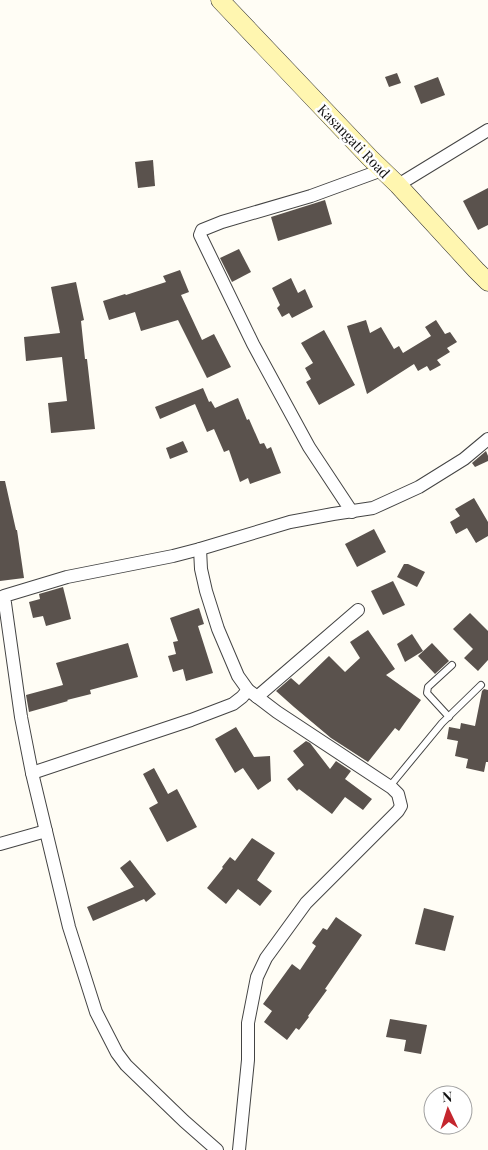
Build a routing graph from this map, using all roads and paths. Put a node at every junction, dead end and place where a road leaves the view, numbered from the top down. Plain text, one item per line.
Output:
1 (220, 0) edge
2 (488, 130) edge
3 (382, 170) junction
4 (398, 185) junction
5 (488, 282) edge
6 (488, 439) edge
7 (352, 512) junction
8 (200, 549) junction
9 (2, 596) edge
10 (358, 610) dead end
11 (452, 665) dead end
12 (481, 686) dead end
13 (253, 694) junction
14 (449, 716) junction
15 (32, 773) junction
16 (390, 786) junction
17 (46, 831) junction
18 (0, 844) edge
19 (217, 1150) edge
20 (239, 1150) edge

1 - 3 street, Kasangati Road
2 - 4 street
3 - 4 street, Kasangati Road
3 - 7 street
4 - 5 street, Kasangati Road
6 - 7 street
7 - 8 street
8 - 9 street
8 - 13 street
9 - 15 street
10 - 13 street
11 - 14 lane
12 - 14 lane
13 - 15 street
13 - 16 street
14 - 16 lane
15 - 17 street
16 - 20 street
17 - 18 street
17 - 19 street

